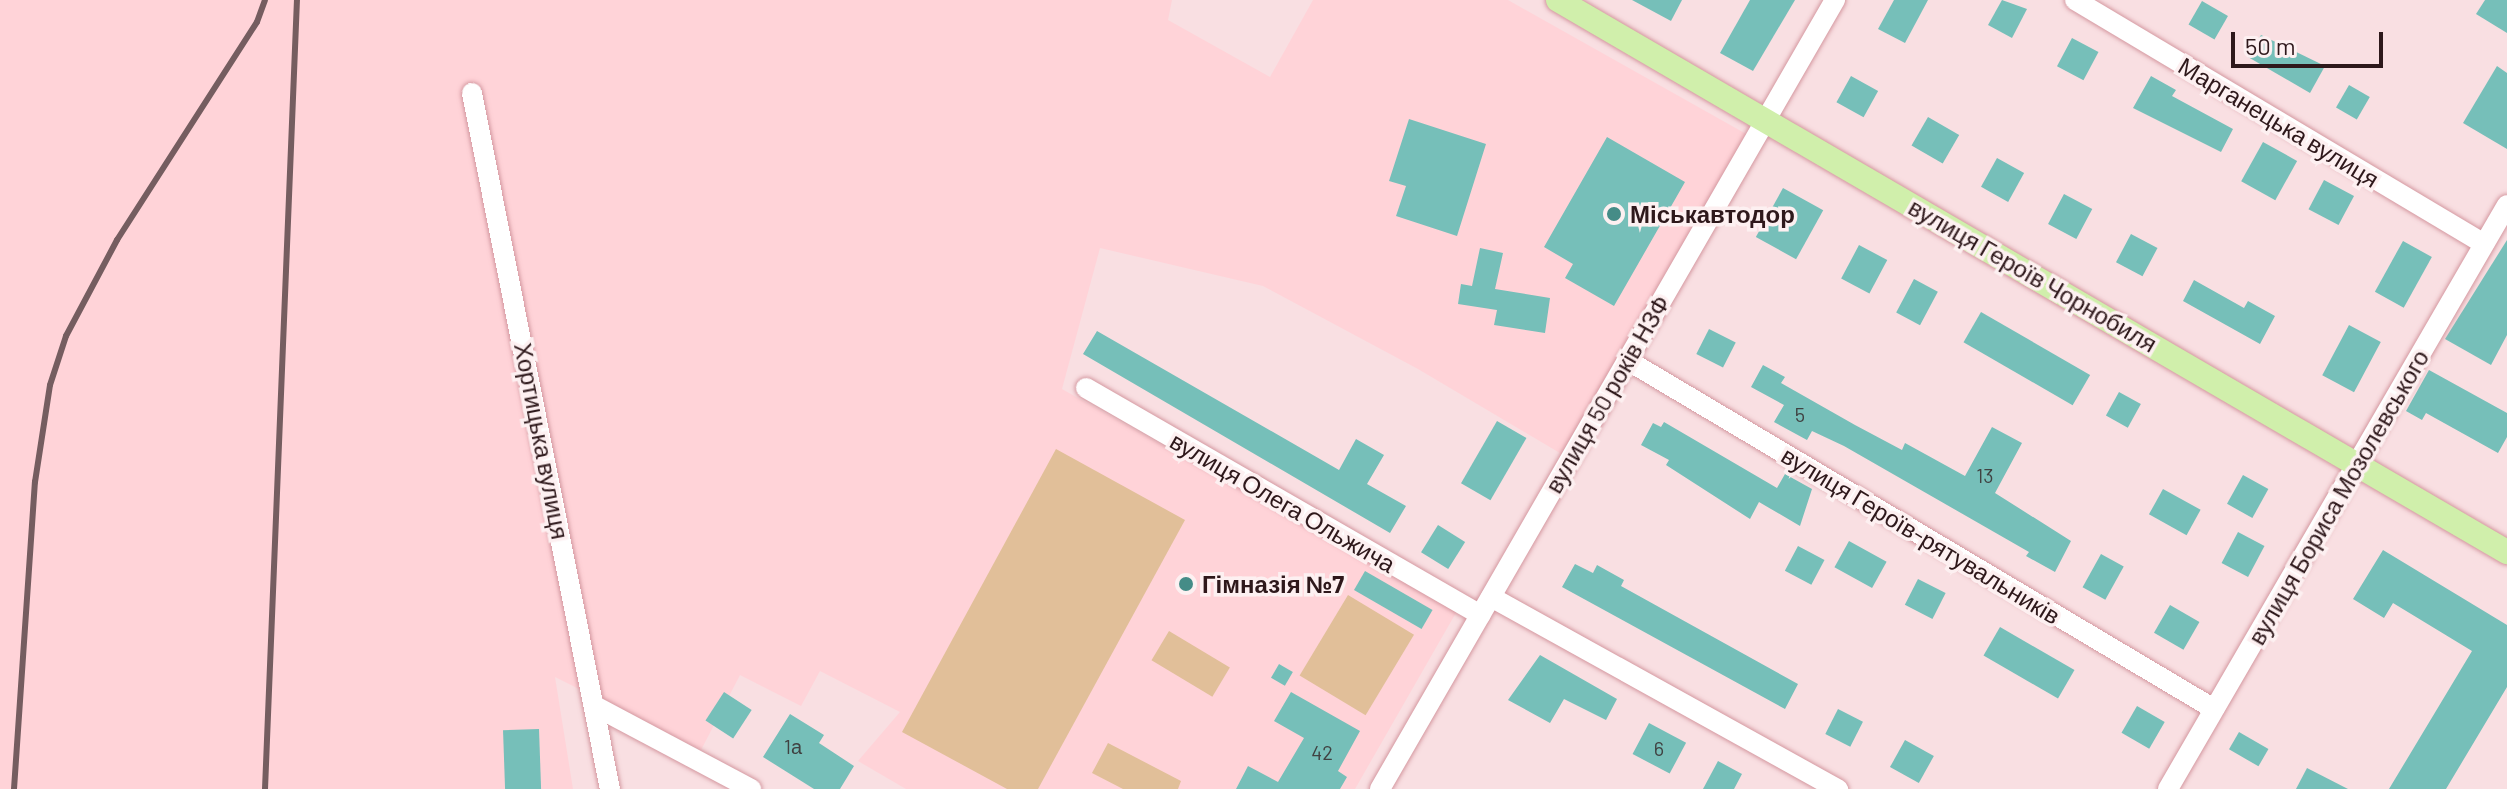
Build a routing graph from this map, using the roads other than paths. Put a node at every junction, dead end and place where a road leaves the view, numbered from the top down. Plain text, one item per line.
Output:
1 (1558, 0) edge
2 (1835, 0) edge
3 (2075, 0) edge
4 (472, 93) dead end
5 (1766, 118) junction
6 (2507, 205) edge
7 (2484, 244) junction
8 (1627, 360) junction
9 (1086, 388) dead end
10 (2356, 465) junction
11 (2507, 552) edge
12 (1486, 606) junction
13 (595, 706) junction
14 (2214, 709) junction
15 (610, 789) edge
16 (751, 789) edge
17 (1380, 789) edge
18 (1838, 789) edge
19 (2168, 789) edge

1 - 5 main road, вулиця Героїв Чорнобиля
2 - 5 street, вулиця 50 років НЗФ
3 - 7 street, Марганецька вулиця
4 - 13 street, Хортицька вулиця
5 - 8 street, вулиця 50 років НЗФ
5 - 10 main road, вулиця Героїв Чорнобиля
6 - 7 street, вулиця Бориса Мозолевського
7 - 10 street, вулиця Бориса Мозолевського
8 - 12 street, вулиця 50 років НЗФ
8 - 14 street, вулиця Героїв-рятувальників
9 - 12 street, вулиця Олега Ольжича
10 - 11 main road, вулиця Героїв Чорнобиля
10 - 14 street, вулиця Бориса Мозолевського
12 - 17 street, вулиця 50 років НЗФ
12 - 18 street, вулиця Олега Ольжича
13 - 15 street, Хортицька вулиця
13 - 16 street
14 - 19 street, вулиця Бориса Мозолевського

